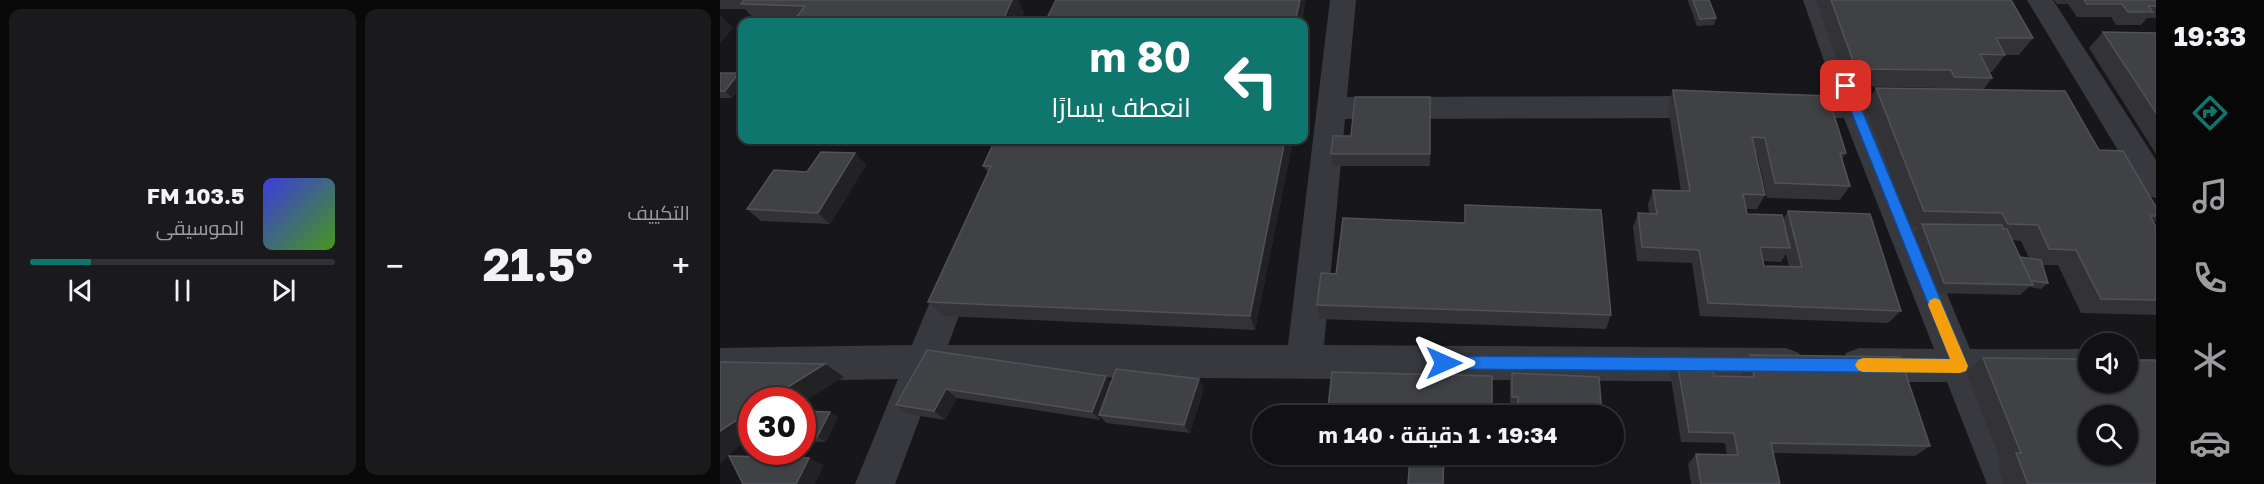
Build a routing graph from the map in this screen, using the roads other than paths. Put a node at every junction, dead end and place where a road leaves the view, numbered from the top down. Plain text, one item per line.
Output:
1 (1343, 0) edge
2 (1816, 0) edge
3 (2040, 0) edge
4 (1854, 107) junction
5 (1331, 108) junction
6 (2156, 186) edge
7 (971, 240) edge
8 (923, 362) junction
9 (1304, 362) junction
10 (720, 365) edge
11 (1960, 366) junction
12 (2078, 366) edge
13 (875, 484) edge
14 (2007, 484) edge

1 - 5 street
2 - 4 street
3 - 6 street
4 - 5 street
4 - 11 street
5 - 9 street
7 - 8 street
8 - 9 street
8 - 10 street
8 - 13 street
9 - 11 street
11 - 12 street
11 - 14 street

